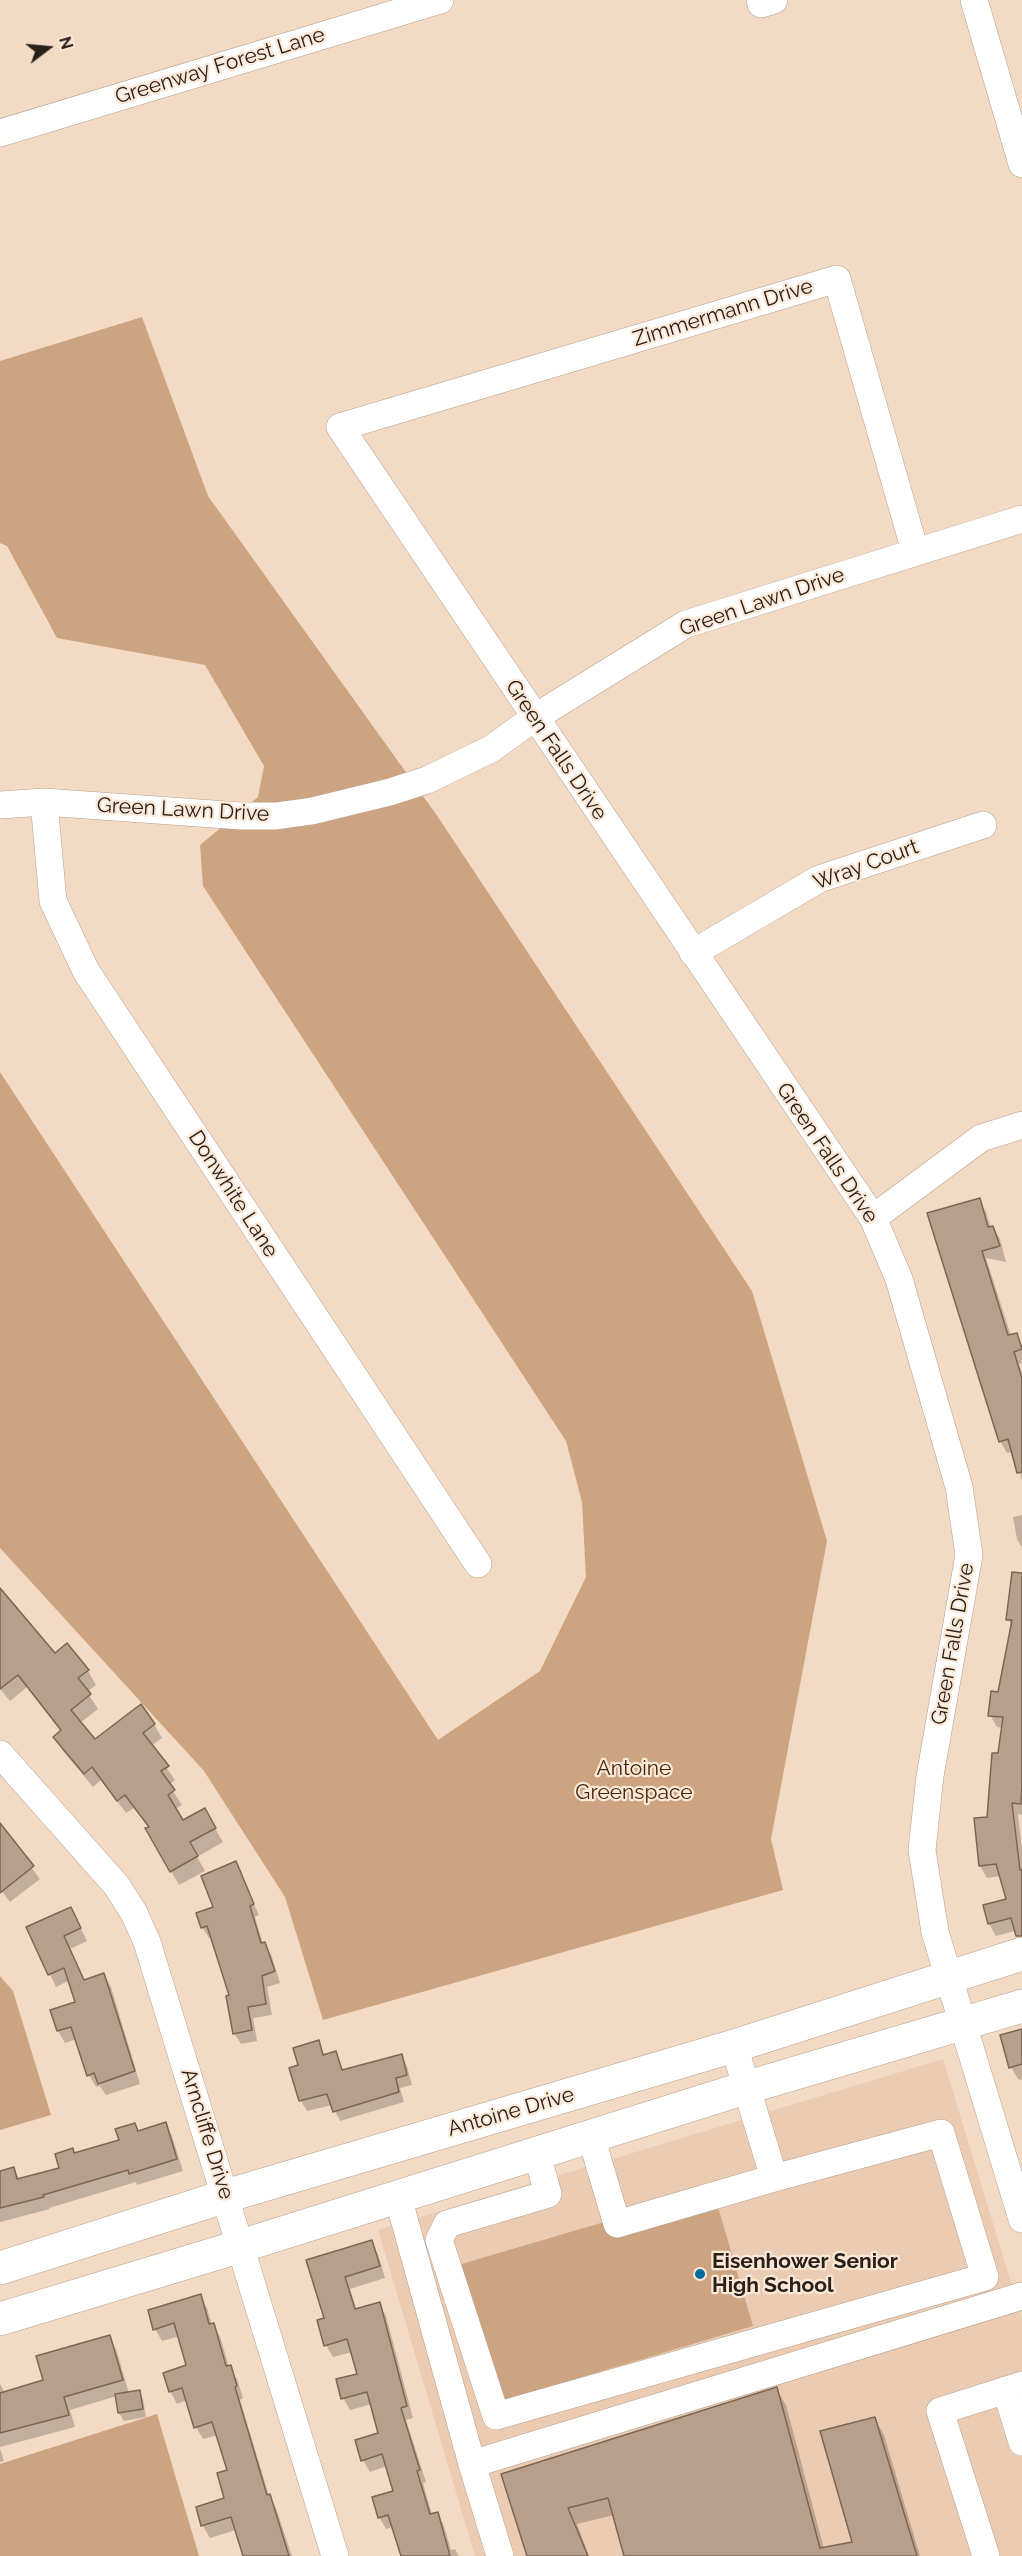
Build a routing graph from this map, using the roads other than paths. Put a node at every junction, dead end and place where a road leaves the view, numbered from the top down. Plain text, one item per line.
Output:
1 (440, 0) edge
2 (760, 0) edge
3 (774, 0) edge
4 (974, 0) edge
5 (0, 133) edge
6 (1022, 164) edge
7 (340, 427) joint
8 (1022, 519) edge
9 (915, 551) junction
10 (534, 718) junction
11 (44, 802) junction
12 (0, 805) edge
13 (983, 825) dead end
14 (693, 953) junction
15 (1022, 1125) edge
16 (873, 1218) junction
17 (478, 1564) dead end
18 (0, 1754) edge
19 (1022, 1954) edge
20 (949, 1976) junction
21 (1022, 2006) edge
22 (964, 2025) junction
23 (734, 2046) junction
24 (745, 2088) junction
25 (524, 2109) junction
26 (591, 2137) junction
27 (385, 2150) junction
28 (541, 2168) junction
29 (774, 2178) junction
30 (226, 2196) junction
31 (398, 2197) junction
32 (1022, 2219) edge
33 (241, 2246) junction
34 (0, 2268) edge
35 (1022, 2296) edge
36 (0, 2319) edge
37 (639, 2375) junction
38 (1014, 2387) edge
39 (650, 2410) junction
40 (1022, 2442) edge
41 (472, 2464) junction
42 (335, 2556) edge
43 (500, 2556) edge
44 (986, 2556) edge

1 - 5 street, Greenway Forest Lane
2 - 3 street
4 - 6 street
7 - 9 street, Zimmermann Drive
7 - 10 street, Green Falls Drive
8 - 9 street, Green Lawn Drive
9 - 10 street, Green Lawn Drive
10 - 11 street, Green Lawn Drive
10 - 14 street, Green Falls Drive
11 - 12 street, Green Lawn Drive
11 - 17 street, Donwhite Lane
13 - 14 street, Wray Court
14 - 16 street, Green Falls Drive
15 - 16 street
16 - 20 street, Green Falls Drive
18 - 30 street, Arncliffe Drive
19 - 20 main road, Antoine Drive
20 - 22 street, Green Falls Drive
20 - 23 main road, Antoine Drive
21 - 22 main road
22 - 24 main road
22 - 32 street, Green Falls Drive
23 - 24 street
23 - 25 main road, Antoine Drive
24 - 26 main road
24 - 29 street
25 - 27 main road, Antoine Drive
25 - 28 main road
26 - 28 main road
26 - 29 street
27 - 30 main road, Antoine Drive
27 - 31 main road
28 - 31 main road
28 - 37 street
29 - 37 street
30 - 33 street, Arncliffe Drive
30 - 34 main road, Antoine Drive
31 - 33 main road
31 - 41 street
33 - 36 main road
33 - 42 street, Arncliffe Drive
35 - 39 street
37 - 39 street
38 - 40 street
38 - 44 street
39 - 41 street
41 - 43 street

